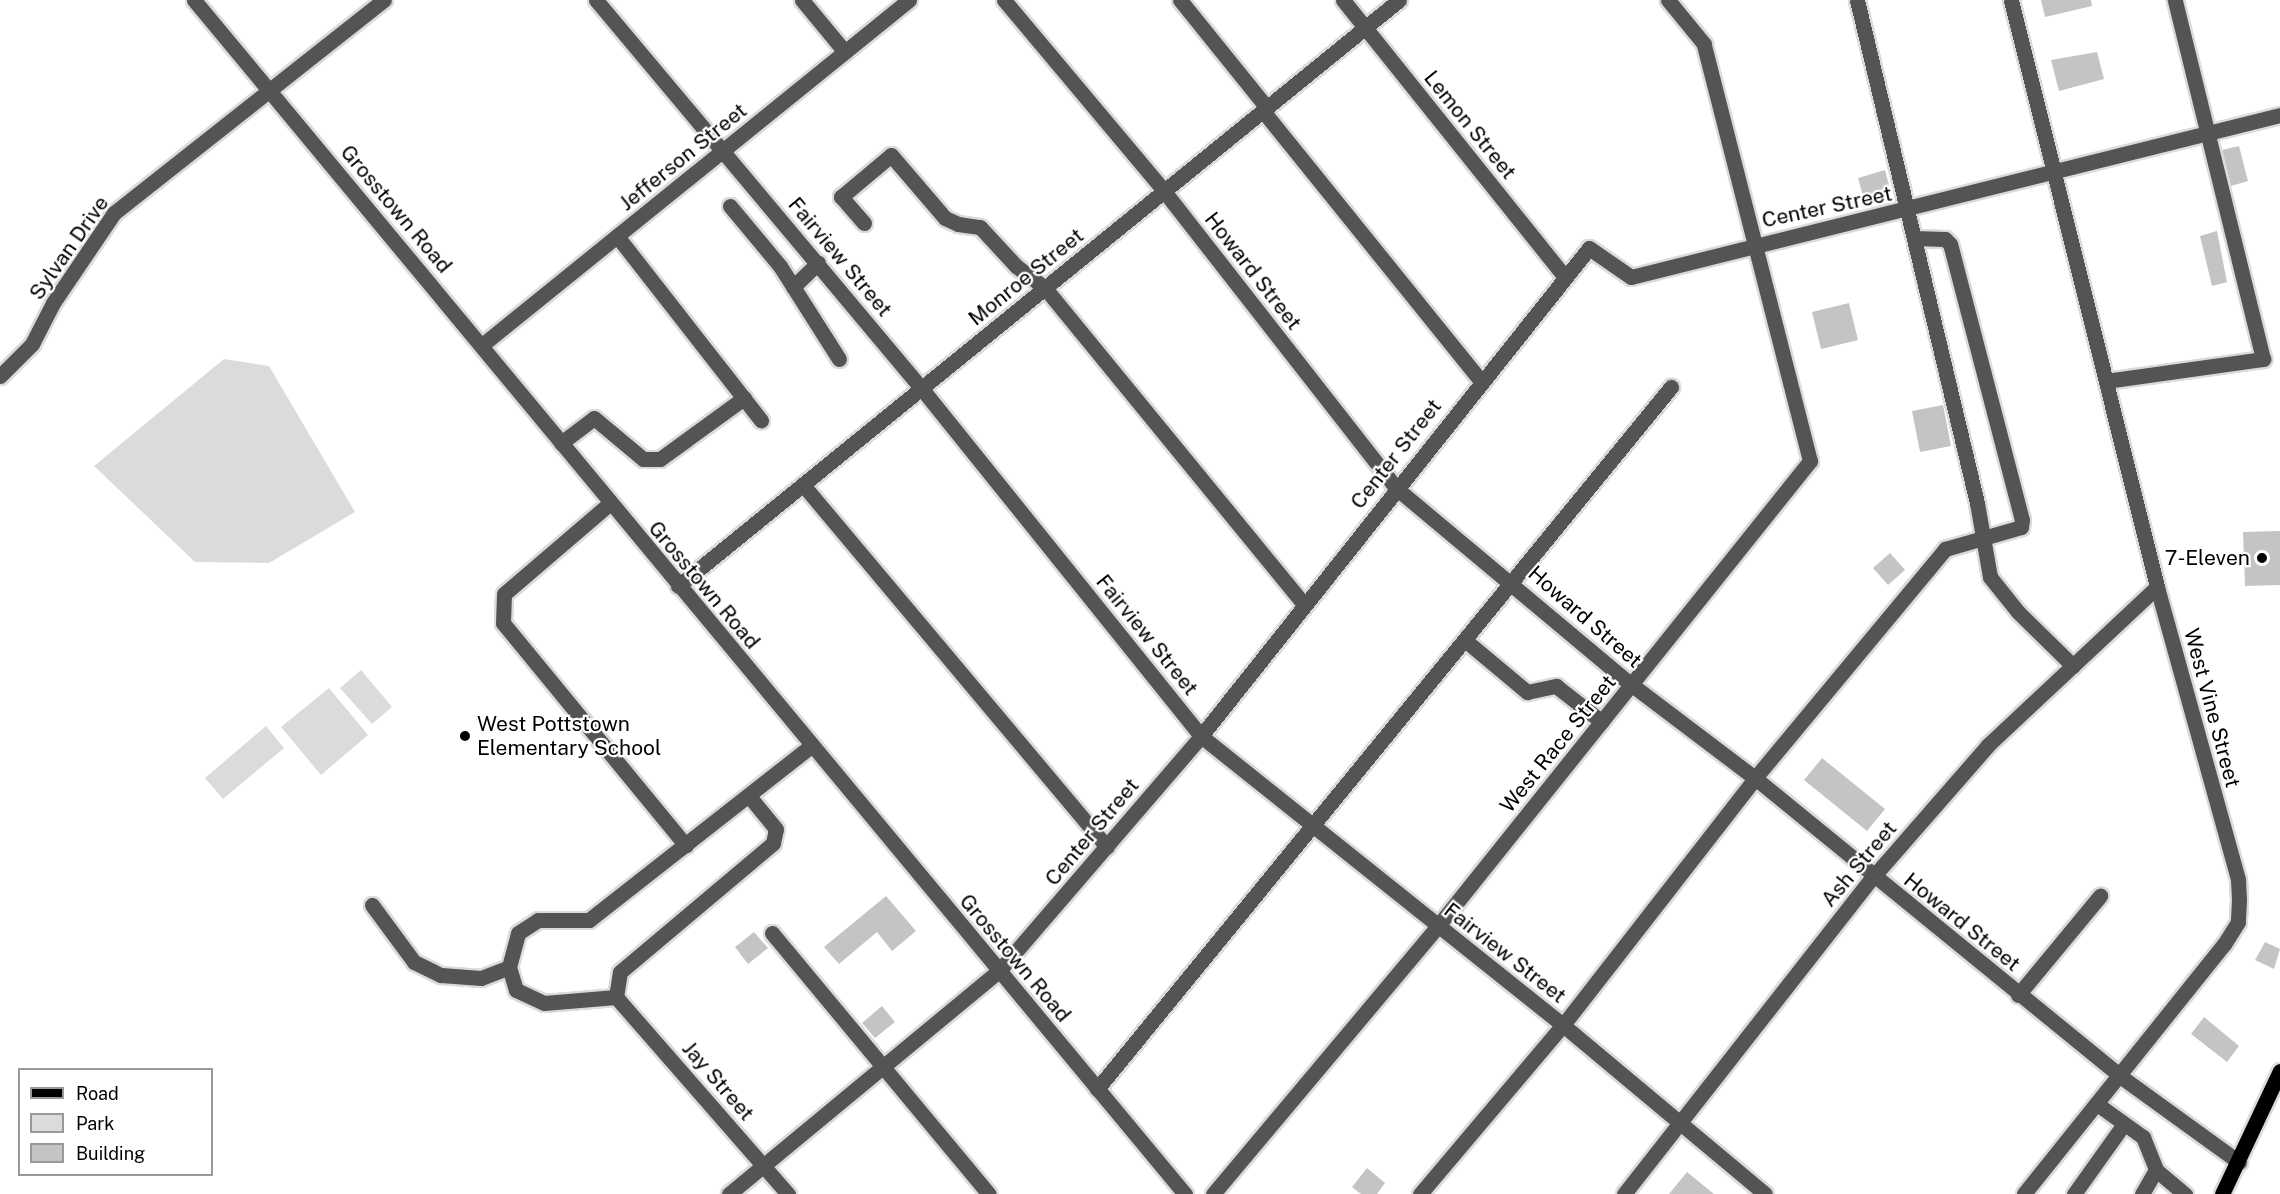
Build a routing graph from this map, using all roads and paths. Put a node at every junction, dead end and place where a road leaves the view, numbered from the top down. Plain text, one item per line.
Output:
1 (194, 0) edge
2 (384, 0) edge
3 (596, 0) edge
4 (802, 0) edge
5 (909, 0) edge
6 (1004, 0) edge
7 (1180, 0) edge
8 (1343, 0) edge
9 (1399, 0) edge
10 (1668, 0) edge
11 (1857, 0) edge
12 (2011, 0) edge
13 (2175, 0) edge
14 (1366, 28) junction
15 (845, 52) junction
16 (269, 90) junction
17 (1265, 110) junction
18 (2280, 115) edge
19 (2207, 135) junction
20 (724, 150) junction
21 (2055, 169) junction
22 (1164, 191) junction
23 (730, 206) dead end
24 (1908, 211) junction
25 (864, 223) dead end
26 (617, 236) junction
27 (1914, 238) junction
28 (1758, 243) junction
29 (818, 263) junction
30 (1564, 276) junction
31 (793, 287) junction
32 (1045, 288) junction
33 (482, 345) junction
34 (839, 359) dead end
35 (0, 376) edge
36 (1481, 381) junction
37 (2106, 381) junction
38 (1671, 387) dead end
39 (922, 388) junction
40 (744, 398) junction
41 (761, 420) dead end
42 (561, 443) junction
43 (804, 486) junction
44 (1396, 488) junction
45 (609, 504) junction
46 (1983, 538) junction
47 (1513, 583) junction
48 (678, 586) junction
49 (2157, 586) junction
50 (1304, 605) junction
51 (1466, 641) junction
52 (2073, 666) junction
53 (1632, 685) junction
54 (1602, 722) junction
55 (1201, 736) junction
56 (811, 746) junction
57 (1755, 778) junction
58 (749, 796) junction
59 (1314, 826) junction
60 (686, 846) junction
61 (1107, 847) junction
62 (1873, 877) junction
63 (2100, 896) dead end
64 (372, 905) dead end
65 (1437, 927) junction
66 (772, 933) dead end
67 (509, 967) junction
68 (999, 971) junction
69 (2018, 994) junction
70 (616, 997) junction
71 (1563, 1025) junction
72 (885, 1066) junction
73 (2280, 1071) edge
74 (2120, 1076) junction
75 (1096, 1089) junction
76 (2097, 1104) junction
77 (2124, 1124) junction
78 (1679, 1126) junction
79 (2239, 1162) junction
80 (764, 1165) junction
81 (2156, 1170) junction
82 (729, 1194) edge
83 (788, 1194) edge
84 (989, 1194) edge
85 (1185, 1194) edge
86 (1213, 1194) edge
87 (1420, 1194) edge
88 (1624, 1194) edge
89 (1765, 1194) edge
90 (2024, 1194) edge
91 (2074, 1194) edge
92 (2142, 1194) edge
93 (2185, 1194) edge
94 (2222, 1194) edge

1 - 16 street, Grosstown Road
2 - 16 street, Sylvan Drive
3 - 20 street, Fairview Street
4 - 15 street
5 - 15 street, Jefferson Street
6 - 22 street, Howard Street
7 - 17 street
8 - 14 street, Lemon Street
9 - 14 street, Monroe Street
10 - 28 street
11 - 24 street
12 - 21 street, West Vine Street
13 - 19 street
14 - 17 street, Monroe Street
14 - 30 street, Lemon Street
15 - 20 street, Jefferson Street
16 - 33 street, Grosstown Road
16 - 35 street, Sylvan Drive
17 - 22 street, Monroe Street
17 - 36 street
18 - 19 street, Center Street
19 - 21 street, Center Street
19 - 37 street
20 - 26 street, Jefferson Street
20 - 29 street, Fairview Street
21 - 24 street, Center Street
21 - 37 street, West Vine Street
22 - 32 street, Monroe Street
22 - 44 street, Howard Street
23 - 31 street
24 - 27 street
24 - 28 street, Center Street
25 - 32 street
26 - 33 street, Jefferson Street
26 - 40 street
27 - 46 street
27 - 46 street
28 - 30 street, Center Street
28 - 53 street, West Race Street
29 - 31 street
29 - 39 street, Fairview Street
30 - 36 street, Center Street
31 - 34 street
32 - 39 street, Monroe Street
32 - 50 street
33 - 42 street, Grosstown Road
36 - 44 street, Center Street
37 - 49 street, West Vine Street
38 - 47 street
39 - 43 street, Monroe Street
39 - 55 street, Fairview Street
40 - 41 street
40 - 42 street
42 - 45 street, Grosstown Road
43 - 48 street, Monroe Street
43 - 61 street
44 - 47 street, Howard Street
44 - 50 street, Center Street
45 - 48 street, Grosstown Road
45 - 60 street
46 - 52 street
46 - 57 street
47 - 51 street
47 - 53 street, Howard Street
48 - 56 street, Grosstown Road
49 - 52 street, Ash Street
49 - 74 street, West Vine Street
50 - 55 street, Center Street
51 - 54 street
51 - 59 street
52 - 62 street, Ash Street
53 - 54 street, West Race Street
53 - 57 street, Howard Street
54 - 65 street, West Race Street
55 - 59 street, Fairview Street
55 - 61 street, Center Street
56 - 58 street
56 - 68 street, Grosstown Road
57 - 62 street, Howard Street
57 - 71 street
58 - 60 street
58 - 70 street
59 - 65 street, Fairview Street
59 - 75 street
60 - 67 street
61 - 68 street, Center Street
62 - 69 street, Howard Street
62 - 78 street, Ash Street
63 - 69 street
64 - 67 street
65 - 71 street, Fairview Street
65 - 86 street, West Race Street
66 - 72 street
67 - 70 street
68 - 72 street, Center Street
68 - 75 street, Grosstown Road
69 - 74 street, Howard Street
70 - 80 street, Jay Street
71 - 78 street, Fairview Street
71 - 87 street
72 - 80 street, Center Street
72 - 84 street
73 - 79 main road
74 - 76 street, West Vine Street
74 - 79 street, Howard Street
75 - 85 street, Grosstown Road
76 - 77 street
76 - 90 street, West Vine Street
77 - 81 street
77 - 91 street
78 - 88 street, Ash Street
78 - 89 street, Fairview Street
79 - 94 main road
80 - 82 street, Center Street
80 - 83 street, Jay Street
81 - 92 street
81 - 93 street

